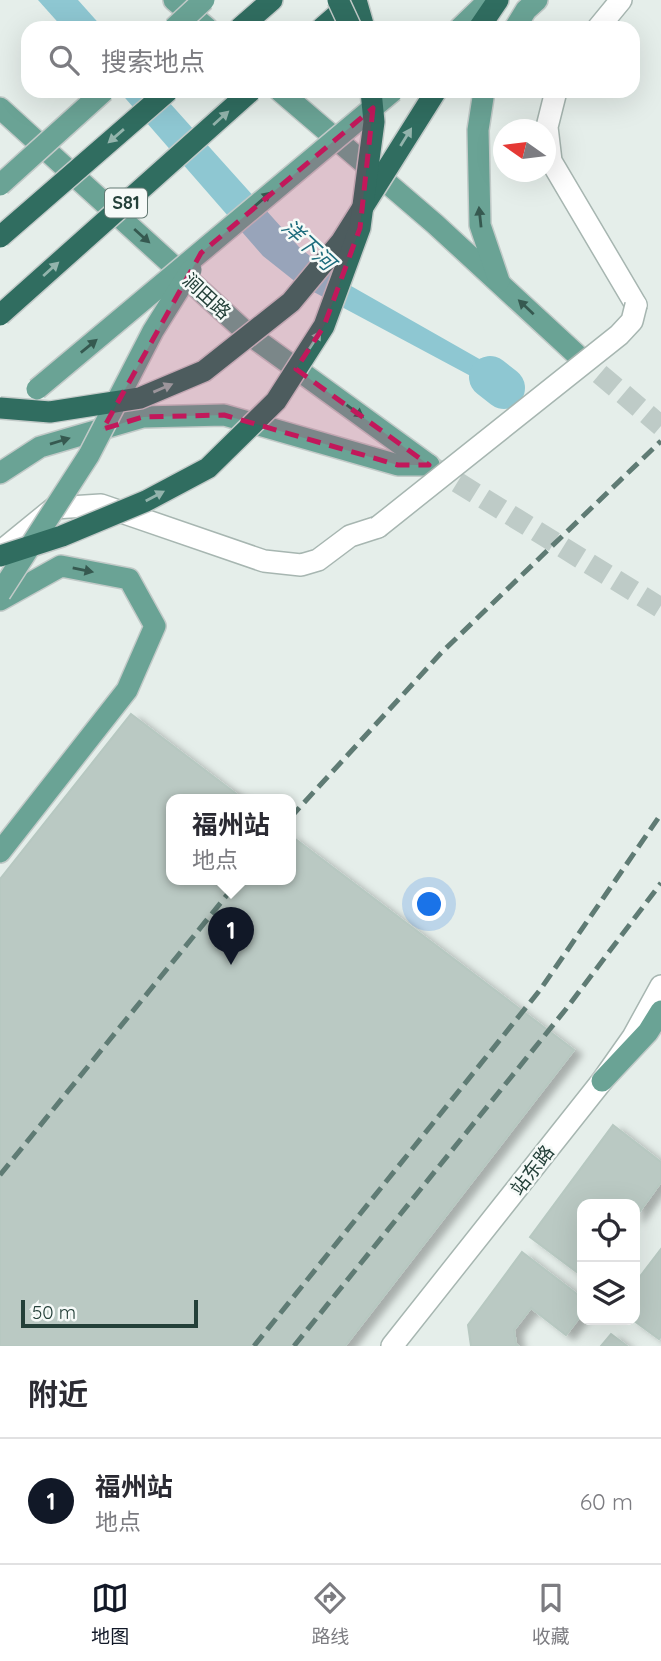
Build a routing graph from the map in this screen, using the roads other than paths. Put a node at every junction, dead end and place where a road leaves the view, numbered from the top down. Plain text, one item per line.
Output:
1 (174, 0) edge
2 (204, 0) edge
3 (272, 0) edge
4 (338, 0) edge
5 (355, 0) edge
6 (489, 0) edge
7 (498, 0) edge
8 (537, 0) edge
9 (621, 0) edge
10 (181, 21) edge
11 (198, 21) edge
12 (248, 21) edge
13 (330, 21) edge
14 (348, 21) edge
15 (362, 21) edge
16 (467, 21) edge
17 (484, 21) edge
18 (519, 21) edge
19 (604, 21) edge
20 (96, 98) edge
21 (160, 98) edge
22 (243, 98) edge
23 (288, 98) edge
24 (372, 98) edge
25 (385, 98) edge
26 (432, 98) edge
27 (483, 98) edge
28 (554, 98) edge
29 (0, 108) edge
30 (0, 185) edge
31 (0, 237) edge
32 (201, 253) junction
33 (500, 282) junction
34 (0, 315) edge
35 (576, 354) tunnel mouth
36 (0, 408) edge
37 (0, 417) edge
38 (0, 473) edge
39 (0, 554) edge
40 (0, 593) edge
41 (0, 600) edge
42 (0, 852) edge
43 (661, 986) edge
44 (661, 1011) edge
45 (602, 1081) junction
46 (392, 1346) edge

1 - 11 main road
2 - 10 main road, bridge
3 - 12 highway
4 - 14 highway, bridge
5 - 13 highway
5 - 15 highway
6 - 16 main road
7 - 17 highway
8 - 18 main road
9 - 19 street
20 - 30 main road, bridge
21 -> 31 highway, bridge
34 -> 22 highway, S81, bridge
23 - 33 main road
39 -> 24 highway, bridge
32 -> 25 main road, bridge
36 -> 26 highway, bridge
33 -> 27 main road
28 - 39 street, bridge
29 - 38 main road, 涧田路
37 -> 32 main road, bridge
32 - 40 main road, bridge
35 -> 33 main road
41 -> 42 main road
43 - 45 street, 站东路
44 - 45 main road
45 - 46 street, 站东路

